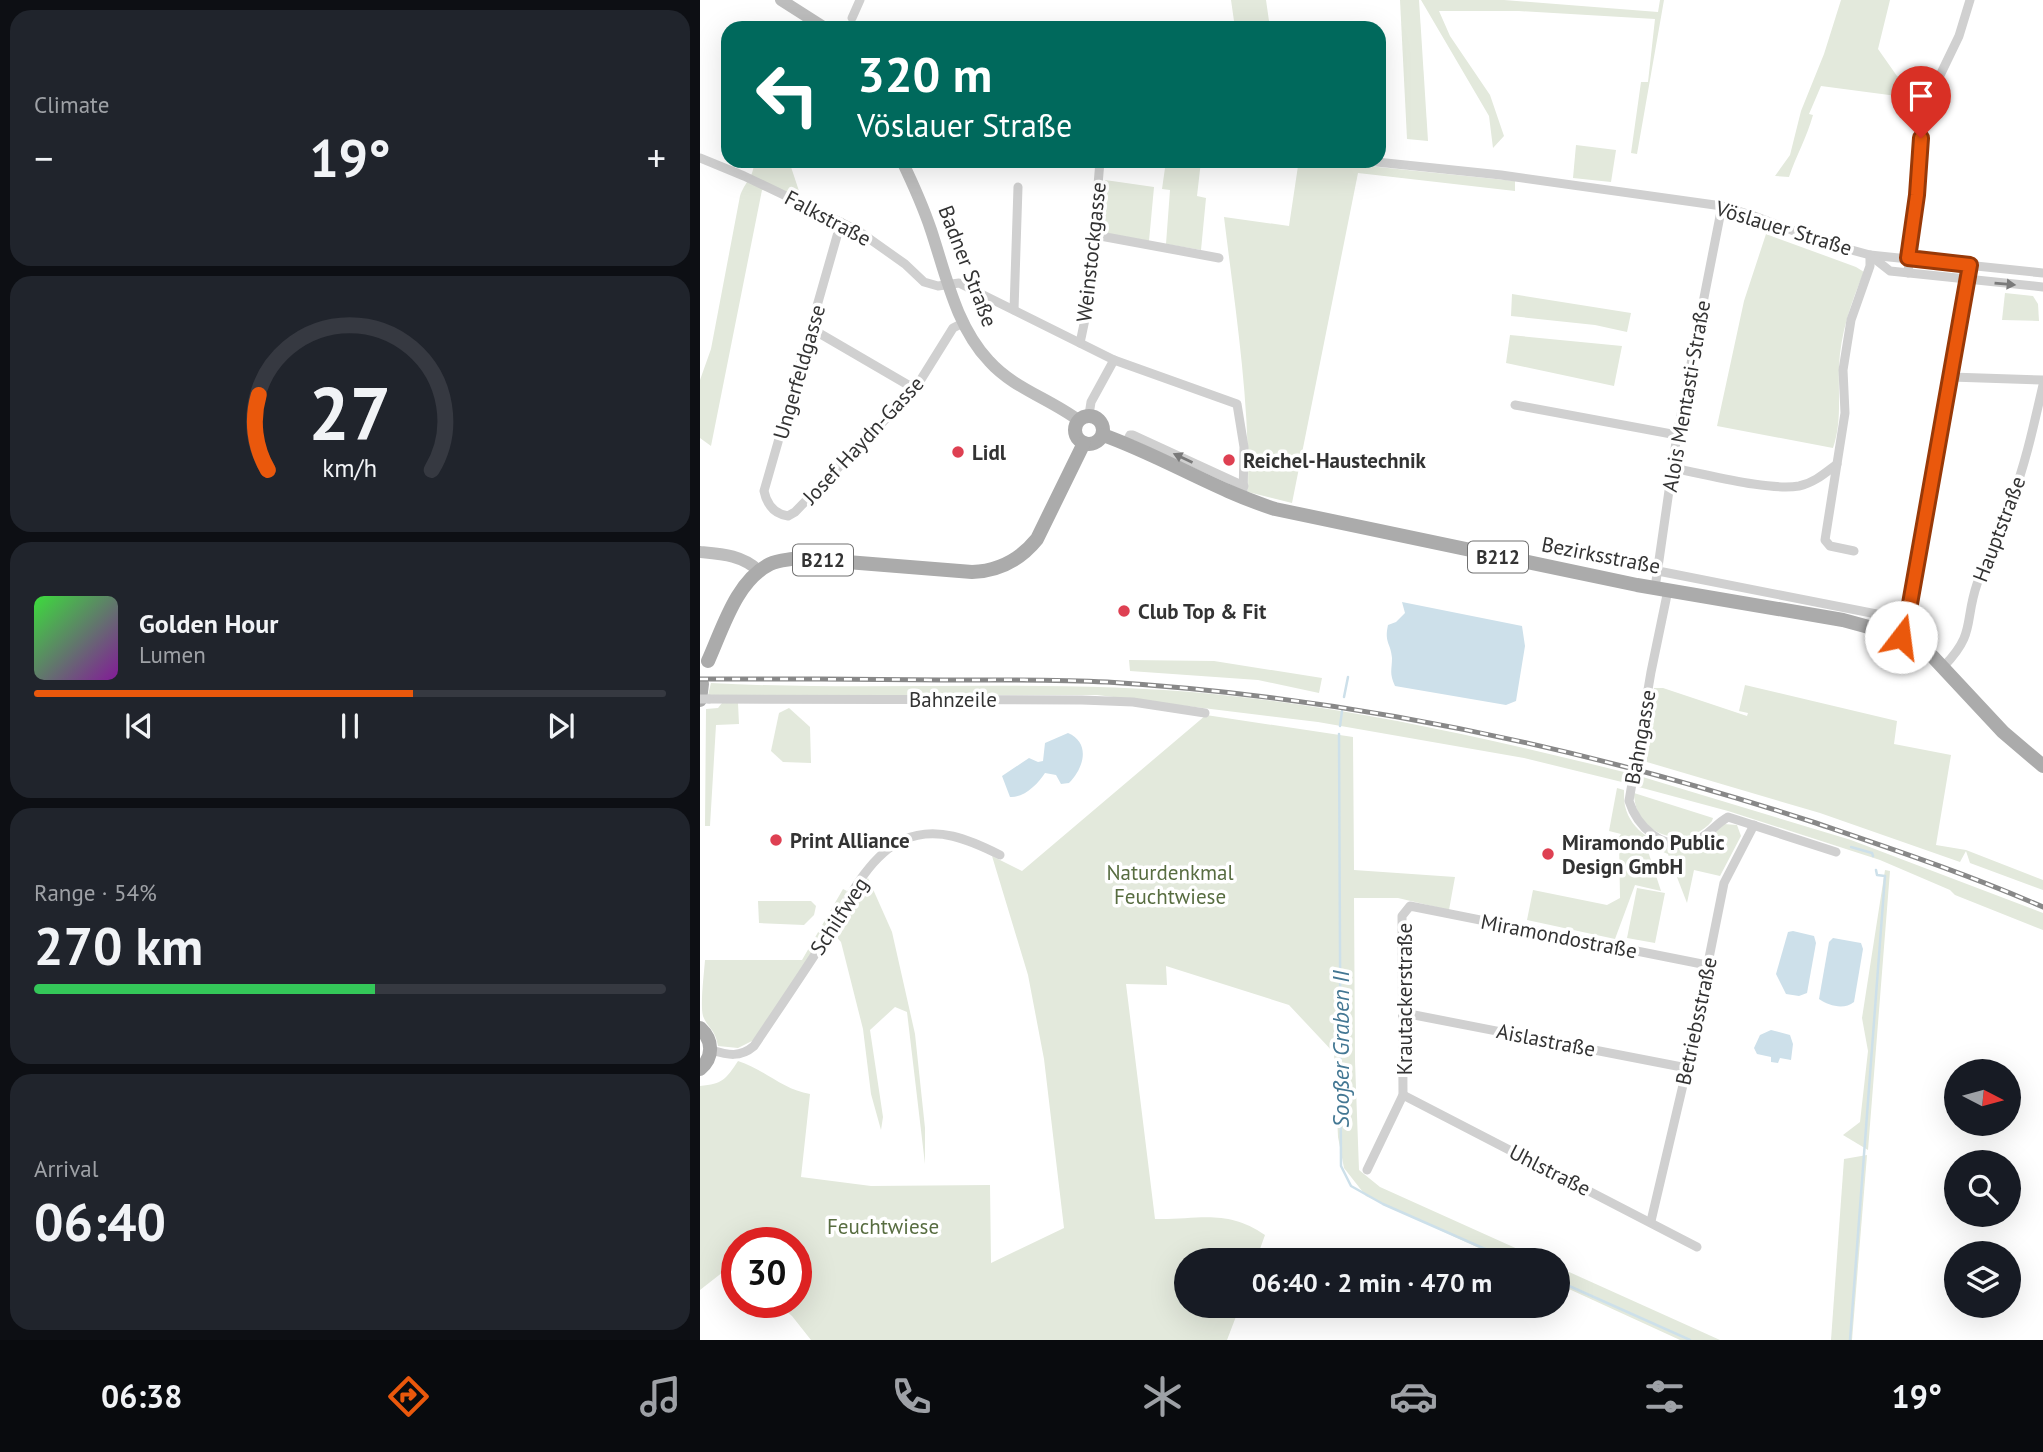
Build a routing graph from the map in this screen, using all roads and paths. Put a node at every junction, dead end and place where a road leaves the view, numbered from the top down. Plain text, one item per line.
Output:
1 (781, 0) edge
2 (860, 0) edge
3 (1970, 0) edge
4 (798, 4) edge
5 (852, 18) dead end
6 (817, 21) edge
7 (700, 158) edge
8 (1386, 163) edge
9 (721, 168) edge
10 (722, 168) edge
11 (905, 168) edge
12 (1100, 168) edge
13 (1018, 187) dead end
14 (1722, 206) junction
15 (841, 222) junction
16 (1095, 236) junction
17 (1870, 255) junction
18 (1219, 258) dead end
19 (1908, 258) junction
20 (1970, 265) junction
21 (1908, 273) junction
22 (2043, 273) edge
23 (1968, 280) junction
24 (948, 285) junction
25 (2043, 287) edge
26 (1014, 310) junction
27 (963, 323) junction
28 (812, 329) junction
29 (1080, 343) junction
30 (1114, 360) junction
31 (1951, 377) junction
32 (2043, 380) edge
33 (2043, 385) edge
34 (915, 389) junction
35 (1515, 405) dead end
36 (1084, 418) junction
37 (1103, 435) junction
38 (1677, 435) junction
39 (1084, 443) junction
40 (1837, 464) junction
41 (1672, 468) junction
42 (1244, 493) junction
43 (781, 515) joint
44 (1854, 551) dead end
45 (700, 552) edge
46 (759, 571) junction
47 (1658, 571) junction
48 (1662, 589) junction
49 (1907, 620) junction
50 (1901, 637) junction
51 (708, 661) dead end
52 (1944, 666) junction
53 (703, 695) edge
54 (1205, 713) dead end
55 (2043, 766) edge
56 (1754, 825) junction
57 (1836, 852) dead end
58 (1000, 855) dead end
59 (1410, 906) joint
60 (1707, 965) junction
61 (1404, 1013) junction
62 (700, 1027) edge
63 (711, 1050) junction
64 (1687, 1068) junction
65 (700, 1069) edge
66 (1403, 1095) junction
67 (1367, 1170) dead end
68 (1651, 1221) junction
69 (1697, 1247) dead end

1 - 4 street
2 - 5 street
3 - 19 street
4 - 6 street
7 - 9 street, Falkstraße
8 - 14 street, Vöslauer Straße
10 - 15 street, Falkstraße
11 - 24 street, Badner Straße
12 - 16 street, Weinstockgasse
13 - 26 street
14 - 17 street, Vöslauer Straße
14 - 38 street, Alois Mentasti-Straße
15 - 24 street, Falkstraße
15 - 28 street, Ungerfeldgasse
16 - 18 street
16 - 29 street, Weinstockgasse
17 - 19 street, Vöslauer Straße
17 - 21 street, Vöslauer Straße
17 - 40 street
19 - 20 street, Vöslauer Straße
19 - 21 street
20 - 22 street, Vöslauer Straße
20 - 23 street
21 - 23 street, Vöslauer Straße
23 -> 25 street, Vöslauer Straße
23 - 31 street
24 - 26 street, Falkstraße
24 - 27 street, Badner Straße
26 - 29 street, Falkstraße
27 - 34 street, Josef Haydn-Gasse
27 - 36 street, Badner Straße
28 - 34 street
28 - 43 street, Ungerfeldgasse
29 - 30 street, Falkstraße
30 - 36 street
30 - 42 street, Falkstraße
31 - 32 street
31 - 49 street
33 - 52 street, Hauptstraße
34 - 43 street, Josef Haydn-Gasse
35 - 38 street
36 - 37 main road
36 - 39 main road
37 - 39 main road
37 - 42 main road, B212
38 - 41 street, Alois Mentasti-Straße
39 - 46 main road, B212
40 - 41 street
40 - 44 street
41 - 47 street, Alois Mentasti-Straße
42 - 48 main road, Bezirksstraße / B212
45 - 46 street
46 - 51 main road
47 - 48 street, Alois Mentasti-Straße
47 - 49 street
48 - 50 main road, Bezirksstraße / B212
48 - 56 street, Bahngasse
49 - 50 street
50 - 52 main road, Bezirksstraße / B212
52 - 55 main road, B212
53 - 54 street, Bahnzeile
56 - 57 street
56 - 60 street, Betriebsstraße
58 - 63 street, Schilfweg
59 - 60 street, Miramondostraße
59 - 61 street, Krautackerstraße
60 - 64 street, Betriebsstraße
61 - 64 street, Aislastraße
61 - 66 street, Krautackerstraße
62 - 63 main road
63 - 65 main road
64 - 68 street, Betriebsstraße
66 - 67 street, Krautackerstraße
66 - 68 street, Uhlstraße
68 - 69 street, Uhlstraße

